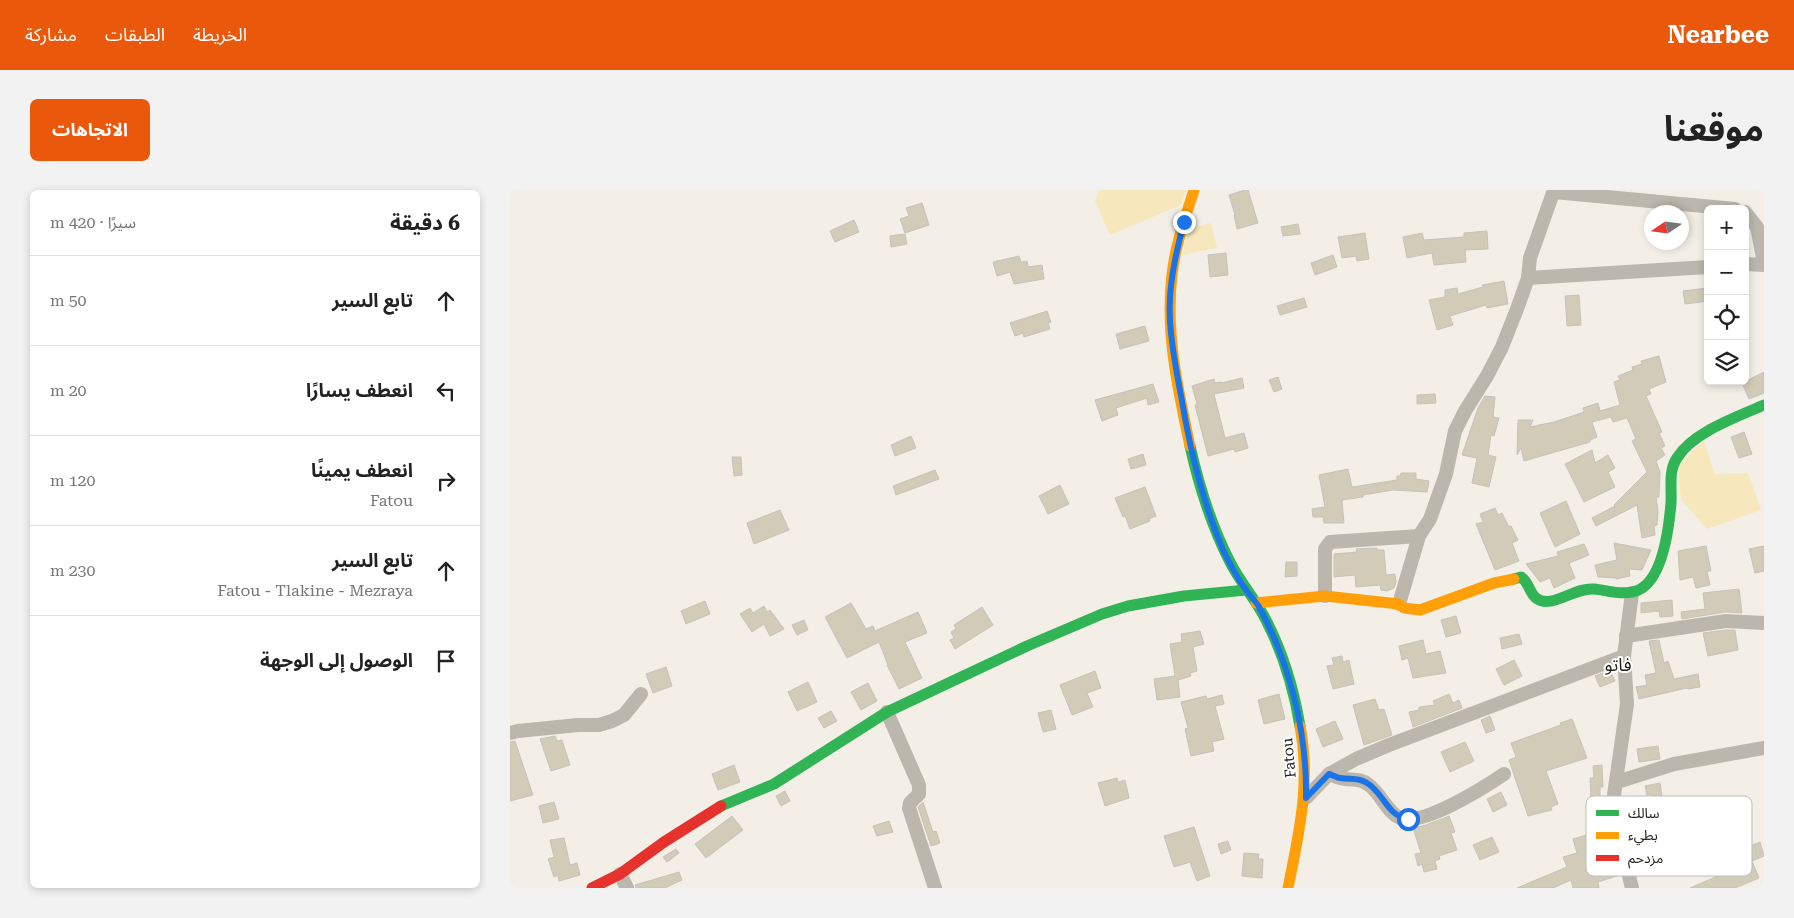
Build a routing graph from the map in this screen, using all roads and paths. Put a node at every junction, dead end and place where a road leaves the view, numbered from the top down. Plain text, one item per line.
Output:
1 (1194, 190) edge
2 (1554, 191) edge
3 (1704, 206) edge
4 (1749, 217) edge
5 (1749, 264) edge
6 (1764, 264) edge
7 (1704, 267) edge
8 (1528, 278) junction
9 (1764, 405) edge
10 (1419, 536) junction
11 (1246, 590) junction
12 (1632, 593) junction
13 (1325, 596) junction
14 (1256, 603) junction
15 (1399, 604) junction
16 (1764, 623) edge
17 (1626, 636) junction
18 (1624, 656) junction
19 (641, 694) dead end
20 (887, 712) junction
21 (510, 733) edge
22 (1764, 748) edge
23 (1329, 774) junction
24 (1504, 774) dead end
25 (1617, 782) junction
26 (1614, 796) edge
27 (1306, 798) junction
28 (620, 874) junction
29 (592, 888) edge
30 (627, 888) edge
31 (935, 888) edge
32 (1288, 888) edge

1 - 11 street, Fatou
2 - 3 street
2 - 8 street
4 - 6 street
5 - 6 street
7 - 8 street
8 - 10 street
9 - 12 street
10 - 13 street
10 - 15 street
11 - 14 street, Fatou
11 - 20 street
12 - 15 street
12 - 17 street
13 - 14 street
13 - 15 street
14 - 27 street, Fatou
16 - 17 street
17 - 18 street
18 - 23 street
18 - 25 street
19 - 21 street
20 - 28 street
20 - 31 street
22 - 25 street
23 - 24 street
23 - 27 street
25 - 26 street
27 - 32 street, Fatou
28 - 29 street
28 - 30 street

